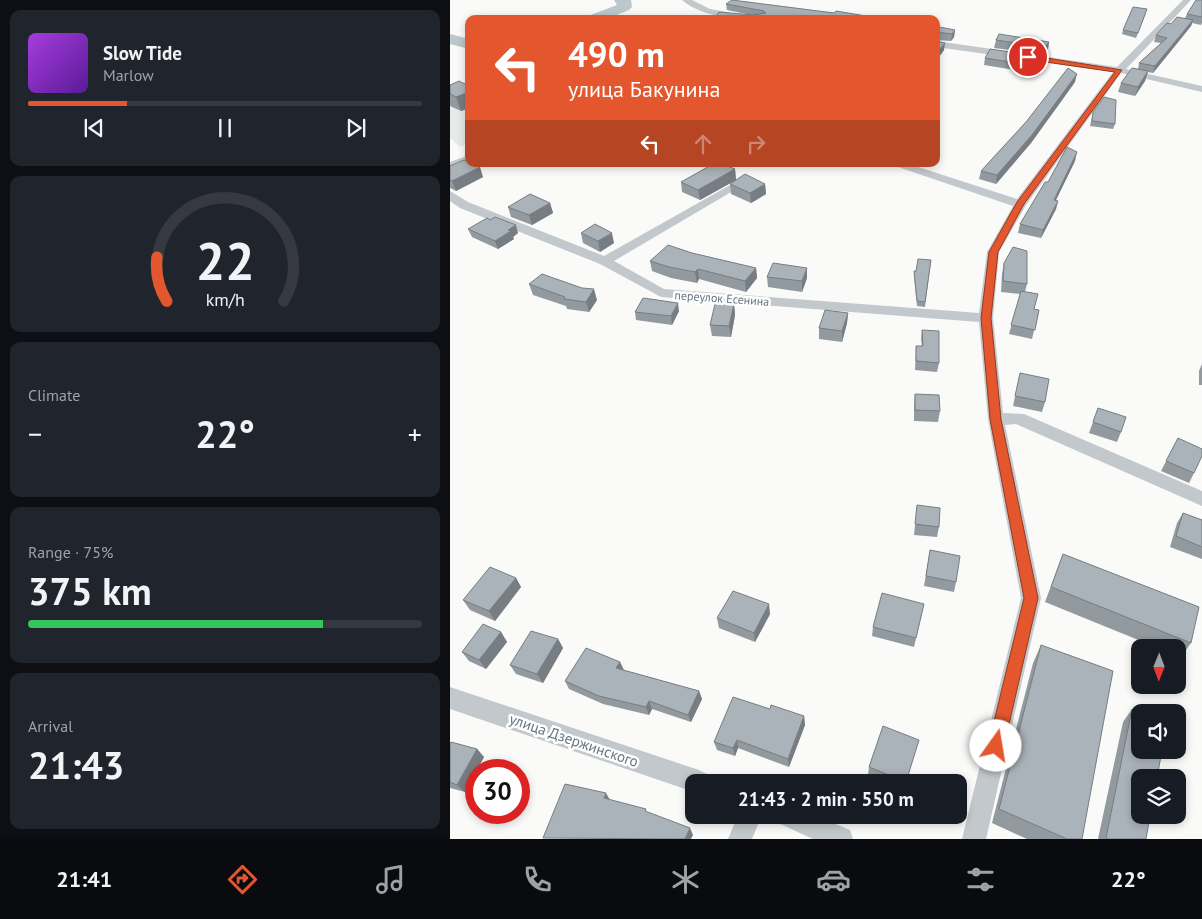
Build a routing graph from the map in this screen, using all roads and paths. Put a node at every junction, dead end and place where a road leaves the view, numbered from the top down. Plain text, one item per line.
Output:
1 (686, 0) edge
2 (1187, 0) edge
3 (716, 6) dead end
4 (708, 11) junction
5 (704, 15) edge
6 (734, 15) edge
7 (940, 45) edge
8 (1119, 70) junction
9 (1202, 89) edge
10 (450, 150) edge
11 (465, 160) edge
12 (450, 166) edge
13 (908, 167) edge
14 (739, 183) edge
15 (450, 195) edge
16 (1020, 204) junction
17 (605, 261) junction
18 (986, 318) junction
19 (996, 419) junction
20 (1202, 499) edge
21 (450, 698) edge
22 (685, 777) edge
23 (746, 824) edge
24 (807, 824) edge
25 (740, 839) edge
26 (841, 839) edge
27 (974, 839) edge

1 - 4 street
2 - 8 street
3 - 4 street
4 - 5 street
4 - 6 street
7 - 8 street
8 - 9 street
8 - 16 street
10 - 11 street
11 - 12 street
13 - 16 street
14 - 17 street
15 - 17 street, переулок Есенина
16 - 18 street
17 - 18 street, переулок Есенина
18 - 19 street
19 - 20 street
19 - 27 street
21 - 22 street, улица Дзержинского
23 - 25 street
24 - 26 street

